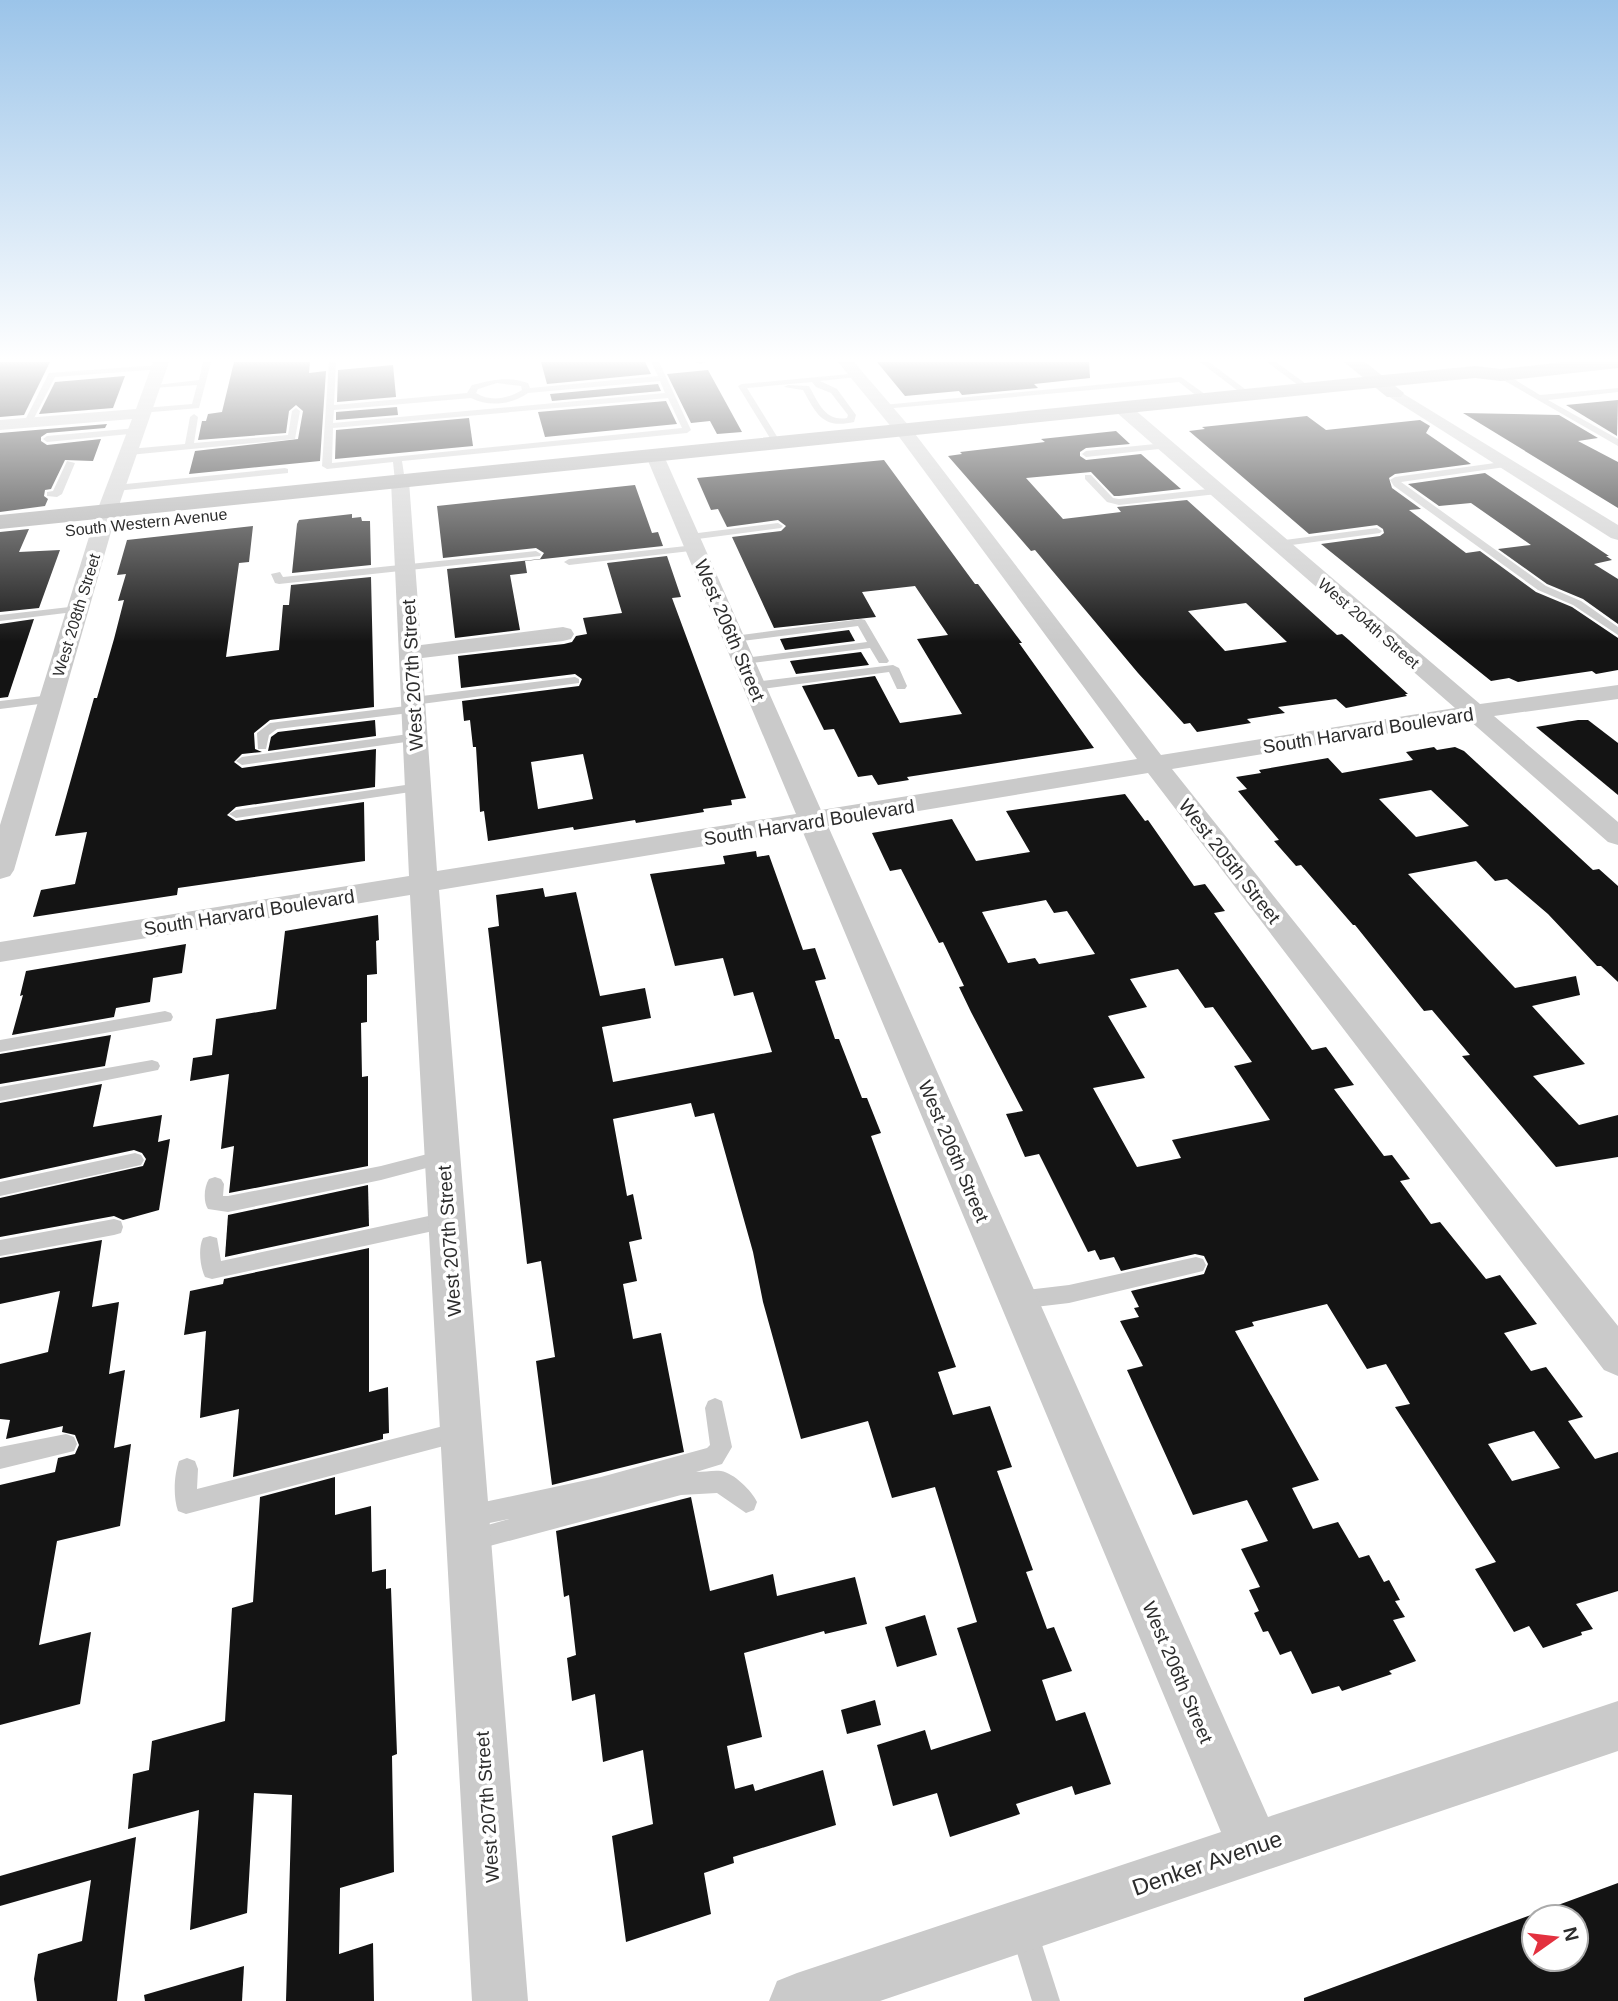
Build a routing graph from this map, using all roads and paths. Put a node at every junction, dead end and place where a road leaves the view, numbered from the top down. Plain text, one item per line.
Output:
1 (128, 455) edge
2 (327, 455) edge
3 (632, 455) edge
4 (632, 455) edge
5 (657, 455) edge
6 (921, 455) edge
7 (1176, 455) edge
8 (1495, 455) edge
9 (70, 463) dead end
10 (1509, 464) junction
11 (285, 471) dead end
12 (1088, 477) dead end
13 (400, 478) junction
14 (116, 488) junction
15 (1217, 491) junction
16 (50, 494) dead end
17 (105, 519) junction
18 (0, 522) edge
19 (778, 526) dead end
20 (1377, 531) dead end
21 (1618, 534) edge
22 (0, 537) edge
23 (692, 542) junction
24 (1277, 544) junction
25 (536, 554) dead end
26 (569, 562) dead end
27 (406, 567) junction
28 (276, 574) dead end
29 (78, 609) junction
30 (0, 618) edge
31 (1618, 632) edge
32 (563, 634) dead end
33 (874, 644) junction
34 (411, 653) junction
35 (883, 661) dead end
36 (744, 662) junction
37 (575, 681) dead end
38 (901, 686) dead end
39 (1618, 692) edge
40 (51, 699) junction
41 (0, 705) edge
42 (1474, 712) junction
43 (414, 716) junction
44 (262, 746) dead end
45 (242, 761) dead end
46 (1155, 765) junction
47 (419, 787) junction
48 (236, 814) dead end
49 (812, 821) junction
50 (1618, 836) edge
51 (0, 870) edge
52 (424, 884) junction
53 (0, 952) edge
54 (165, 1017) dead end
55 (0, 1046) edge
56 (152, 1066) dead end
57 (0, 1094) edge
58 (443, 1157) junction
59 (135, 1160) dead end
60 (215, 1184) dead end
61 (0, 1189) edge
62 (447, 1220) junction
63 (114, 1227) dead end
64 (210, 1244) dead end
65 (0, 1248) edge
66 (1196, 1265) dead end
67 (1018, 1300) junction
68 (1618, 1357) edge
69 (715, 1408) dead end
70 (462, 1431) junction
71 (66, 1444) dead end
72 (0, 1458) edge
73 (187, 1469) dead end
74 (747, 1502) dead end
75 (468, 1528) junction
76 (1618, 1726) edge
77 (1254, 1847) junction
78 (1023, 1925) junction
79 (500, 2001) edge
80 (797, 2001) edge
81 (1046, 2001) edge

1 - 14 street, West 208th Street
2 - 13 lane
3 - 13 main road, South Western Avenue
4 - 13 lane
5 - 23 street, West 206th Street
6 - 46 street, West 205th Street
7 - 15 street, West 204th Street
8 - 10 street
9 - 16 lane
10 - 21 street
10 - 31 lane
11 - 14 lane
12 - 15 lane
13 - 17 main road, South Western Avenue
13 - 27 street, West 207th Street
14 - 17 street, West 208th Street
15 - 24 street, West 204th Street
17 - 18 main road, South Western Avenue
17 - 22 main road, South Western Avenue
17 - 29 street, West 208th Street
19 - 23 lane
20 - 24 lane
23 - 26 lane
23 - 36 street, West 206th Street
24 - 42 street, West 204th Street
25 - 27 lane
27 - 28 lane
27 - 34 street, West 207th Street
29 - 30 lane
29 - 40 street, West 208th Street
32 - 34 street
33 - 35 lane
33 - 36 lane
33 - 36 lane
34 - 43 street, West 207th Street
36 - 38 lane
36 - 49 street, West 206th Street
37 - 43 lane
39 - 42 street, South Harvard Boulevard
40 - 41 lane
40 - 51 street, West 208th Street
42 - 46 street, South Harvard Boulevard
42 - 50 street, West 204th Street
43 - 44 lane
43 - 45 lane
43 - 47 street, West 207th Street
46 - 49 street, South Harvard Boulevard
46 - 68 street, West 205th Street
47 - 48 lane
47 - 52 street, West 207th Street
49 - 52 street, South Harvard Boulevard
49 - 67 street, West 206th Street
52 - 53 street, South Harvard Boulevard
52 - 58 street, West 207th Street
54 - 55 lane
56 - 57 lane
58 - 60 lane
58 - 62 street, West 207th Street
59 - 61 lane
62 - 64 lane
62 - 70 street, West 207th Street
63 - 65 lane
66 - 67 lane
67 - 77 street, West 206th Street
69 - 75 lane
70 - 73 lane
70 - 75 street, West 207th Street
71 - 72 lane
74 - 75 lane
75 - 79 street, West 207th Street
76 - 77 street, Denker Avenue
77 - 78 street, Denker Avenue
78 - 80 street, Denker Avenue
78 - 81 lane

